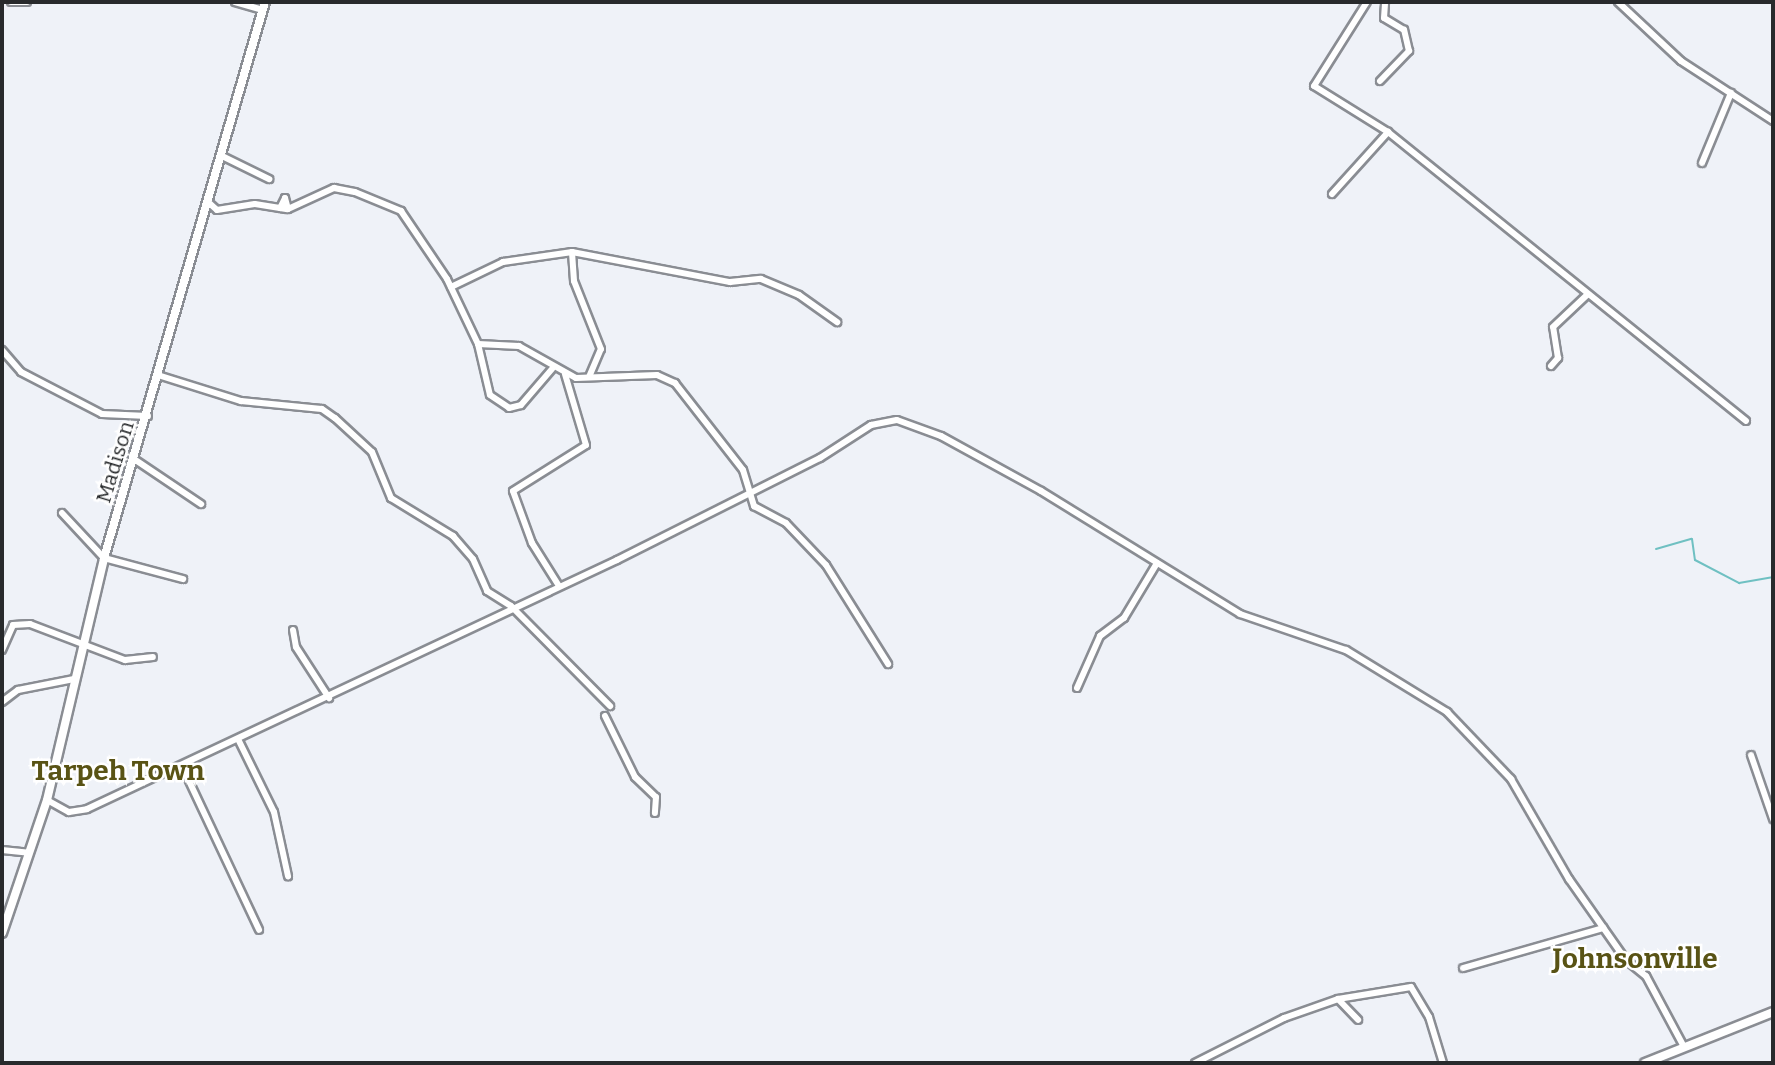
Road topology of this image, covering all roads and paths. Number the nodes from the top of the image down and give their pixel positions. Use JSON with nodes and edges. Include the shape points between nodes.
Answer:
{"nodes":[{"id":1,"x":11,"y":2,"type":"edge"},
{"id":2,"x":27,"y":2,"type":"edge"},
{"id":3,"x":235,"y":2,"type":"edge"},
{"id":4,"x":1367,"y":2,"type":"edge"},
{"id":5,"x":1385,"y":2,"type":"edge"},
{"id":6,"x":1618,"y":2,"type":"edge"},
{"id":7,"x":264,"y":6,"type":"edge"},
{"id":8,"x":1380,"y":81,"type":"dead end"},
{"id":9,"x":1731,"y":93,"type":"junction"},
{"id":10,"x":1773,"y":121,"type":"edge"},
{"id":11,"x":1388,"y":132,"type":"junction"},
{"id":12,"x":220,"y":155,"type":"junction"},
{"id":13,"x":1702,"y":163,"type":"dead end"},
{"id":14,"x":269,"y":179,"type":"dead end"},
{"id":15,"x":1332,"y":194,"type":"dead end"},
{"id":16,"x":207,"y":201,"type":"junction"},
{"id":17,"x":572,"y":252,"type":"junction"},
{"id":18,"x":451,"y":288,"type":"junction"},
{"id":19,"x":1587,"y":295,"type":"junction"},
{"id":20,"x":837,"y":322,"type":"dead end"},
{"id":21,"x":478,"y":344,"type":"junction"},
{"id":22,"x":2,"y":350,"type":"edge"},
{"id":23,"x":1551,"y":366,"type":"dead end"},
{"id":24,"x":552,"y":369,"type":"junction"},
{"id":25,"x":565,"y":374,"type":"junction"},
{"id":26,"x":161,"y":376,"type":"junction"},
{"id":27,"x":589,"y":377,"type":"junction"},
{"id":28,"x":148,"y":416,"type":"junction"},
{"id":29,"x":1746,"y":421,"type":"dead end"},
{"id":30,"x":134,"y":459,"type":"junction"},
{"id":31,"x":750,"y":490,"type":"junction"},
{"id":32,"x":201,"y":504,"type":"dead end"},
{"id":33,"x":62,"y":513,"type":"dead end"},
{"id":34,"x":104,"y":558,"type":"junction"},
{"id":35,"x":1157,"y":563,"type":"junction"},
{"id":36,"x":183,"y":579,"type":"dead end"},
{"id":37,"x":559,"y":586,"type":"junction"},
{"id":38,"x":511,"y":606,"type":"junction"},
{"id":39,"x":293,"y":630,"type":"dead end"},
{"id":40,"x":84,"y":641,"type":"junction"},
{"id":41,"x":2,"y":650,"type":"edge"},
{"id":42,"x":153,"y":657,"type":"dead end"},
{"id":43,"x":888,"y":664,"type":"dead end"},
{"id":44,"x":74,"y":679,"type":"junction"},
{"id":45,"x":1077,"y":688,"type":"dead end"},
{"id":46,"x":329,"y":698,"type":"junction"},
{"id":47,"x":2,"y":702,"type":"edge"},
{"id":48,"x":610,"y":706,"type":"dead end"},
{"id":49,"x":605,"y":716,"type":"dead end"},
{"id":50,"x":239,"y":741,"type":"junction"},
{"id":51,"x":1751,"y":755,"type":"dead end"},
{"id":52,"x":182,"y":766,"type":"junction"},
{"id":53,"x":47,"y":800,"type":"junction"},
{"id":54,"x":655,"y":813,"type":"dead end"},
{"id":55,"x":1773,"y":819,"type":"edge"},
{"id":56,"x":2,"y":850,"type":"edge"},
{"id":57,"x":29,"y":853,"type":"junction"},
{"id":58,"x":288,"y":876,"type":"dead end"},
{"id":59,"x":1603,"y":928,"type":"junction"},
{"id":60,"x":259,"y":930,"type":"dead end"},
{"id":61,"x":2,"y":933,"type":"edge"},
{"id":62,"x":1463,"y":968,"type":"dead end"},
{"id":63,"x":1338,"y":999,"type":"junction"},
{"id":64,"x":1773,"y":1012,"type":"edge"},
{"id":65,"x":1358,"y":1020,"type":"dead end"},
{"id":66,"x":1684,"y":1047,"type":"junction"},
{"id":67,"x":1195,"y":1063,"type":"edge"},
{"id":68,"x":1443,"y":1063,"type":"edge"},
{"id":69,"x":1644,"y":1063,"type":"edge"}],
"edges":[{"from":1,"to":2,"type":"street"},
{"from":3,"to":7,"type":"street"},
{"from":4,"to":11,"type":"street","via":[[1314,86]]},
{"from":5,"to":8,"type":"street","via":[[1384,18],[1404,30],[1409,51]]},
{"from":6,"to":9,"type":"street","via":[[1681,61]]},
{"from":7,"to":12,"type":"street","name":"Madison"},
{"from":9,"to":10,"type":"street"},
{"from":9,"to":13,"type":"street"},
{"from":11,"to":15,"type":"street"},
{"from":11,"to":19,"type":"street"},
{"from":12,"to":14,"type":"street"},
{"from":12,"to":16,"type":"street","name":"Madison"},
{"from":16,"to":18,"type":"street","via":[[217,210],[255,204],[288,209],[334,188],[401,211]]},
{"from":16,"to":26,"type":"street","name":"Madison"},
{"from":17,"to":18,"type":"street","via":[[503,262]]},
{"from":17,"to":20,"type":"street","via":[[730,282],[761,279],[799,295]]},
{"from":17,"to":27,"type":"street","via":[[575,281],[601,349]]},
{"from":18,"to":21,"type":"street"},
{"from":19,"to":23,"type":"street","via":[[1553,327],[1558,358]]},
{"from":19,"to":29,"type":"street"},
{"from":21,"to":24,"type":"street","via":[[519,346]]},
{"from":21,"to":24,"type":"street","via":[[490,395],[509,408],[521,405]]},
{"from":22,"to":28,"type":"street","via":[[21,372],[102,414]]},
{"from":24,"to":25,"type":"street"},
{"from":25,"to":27,"type":"street"},
{"from":25,"to":37,"type":"street","via":[[586,446],[513,491],[532,543]]},
{"from":26,"to":28,"type":"street","name":"Madison"},
{"from":26,"to":38,"type":"street","via":[[241,401],[322,409],[372,452],[391,498],[453,536],[473,559],[487,591]]},
{"from":27,"to":31,"type":"street","via":[[657,375],[675,383],[743,470]]},
{"from":28,"to":30,"type":"street","name":"Madison"},
{"from":30,"to":32,"type":"street"},
{"from":30,"to":34,"type":"street","name":"Madison"},
{"from":31,"to":35,"type":"street","via":[[820,458],[871,425],[897,420],[1031,485]]},
{"from":31,"to":37,"type":"street"},
{"from":31,"to":43,"type":"street","via":[[754,506],[786,523],[826,565]]},
{"from":33,"to":34,"type":"street"},
{"from":34,"to":36,"type":"street"},
{"from":34,"to":40,"type":"street","name":"Madison"},
{"from":35,"to":45,"type":"street","via":[[1124,618],[1100,636]]},
{"from":35,"to":59,"type":"street","via":[[1240,614],[1346,650],[1447,712],[1511,779]]},
{"from":37,"to":38,"type":"street"},
{"from":38,"to":46,"type":"street"},
{"from":38,"to":48,"type":"street"},
{"from":39,"to":46,"type":"street","via":[[296,647]]},
{"from":40,"to":41,"type":"street","via":[[13,625]]},
{"from":40,"to":42,"type":"street","via":[[125,660]]},
{"from":40,"to":44,"type":"street","name":"Madison"},
{"from":44,"to":47,"type":"street","via":[[18,690]]},
{"from":44,"to":53,"type":"street","name":"Madison"},
{"from":46,"to":50,"type":"street"},
{"from":49,"to":54,"type":"street","via":[[635,777],[656,797]]},
{"from":50,"to":52,"type":"street"},
{"from":50,"to":58,"type":"street","via":[[274,812]]},
{"from":51,"to":55,"type":"street"},
{"from":52,"to":53,"type":"street","via":[[87,809],[69,812]]},
{"from":52,"to":60,"type":"street"},
{"from":53,"to":57,"type":"street","name":"Madison"},
{"from":56,"to":57,"type":"street"},
{"from":57,"to":61,"type":"street","name":"Madison"},
{"from":59,"to":62,"type":"street"},
{"from":59,"to":66,"type":"street","via":[[1646,976]]},
{"from":63,"to":65,"type":"street"},
{"from":63,"to":67,"type":"street","via":[[1284,1018]]},
{"from":63,"to":68,"type":"street","via":[[1411,987],[1429,1017]]},
{"from":64,"to":66,"type":"street"},
{"from":66,"to":69,"type":"street"}]}
